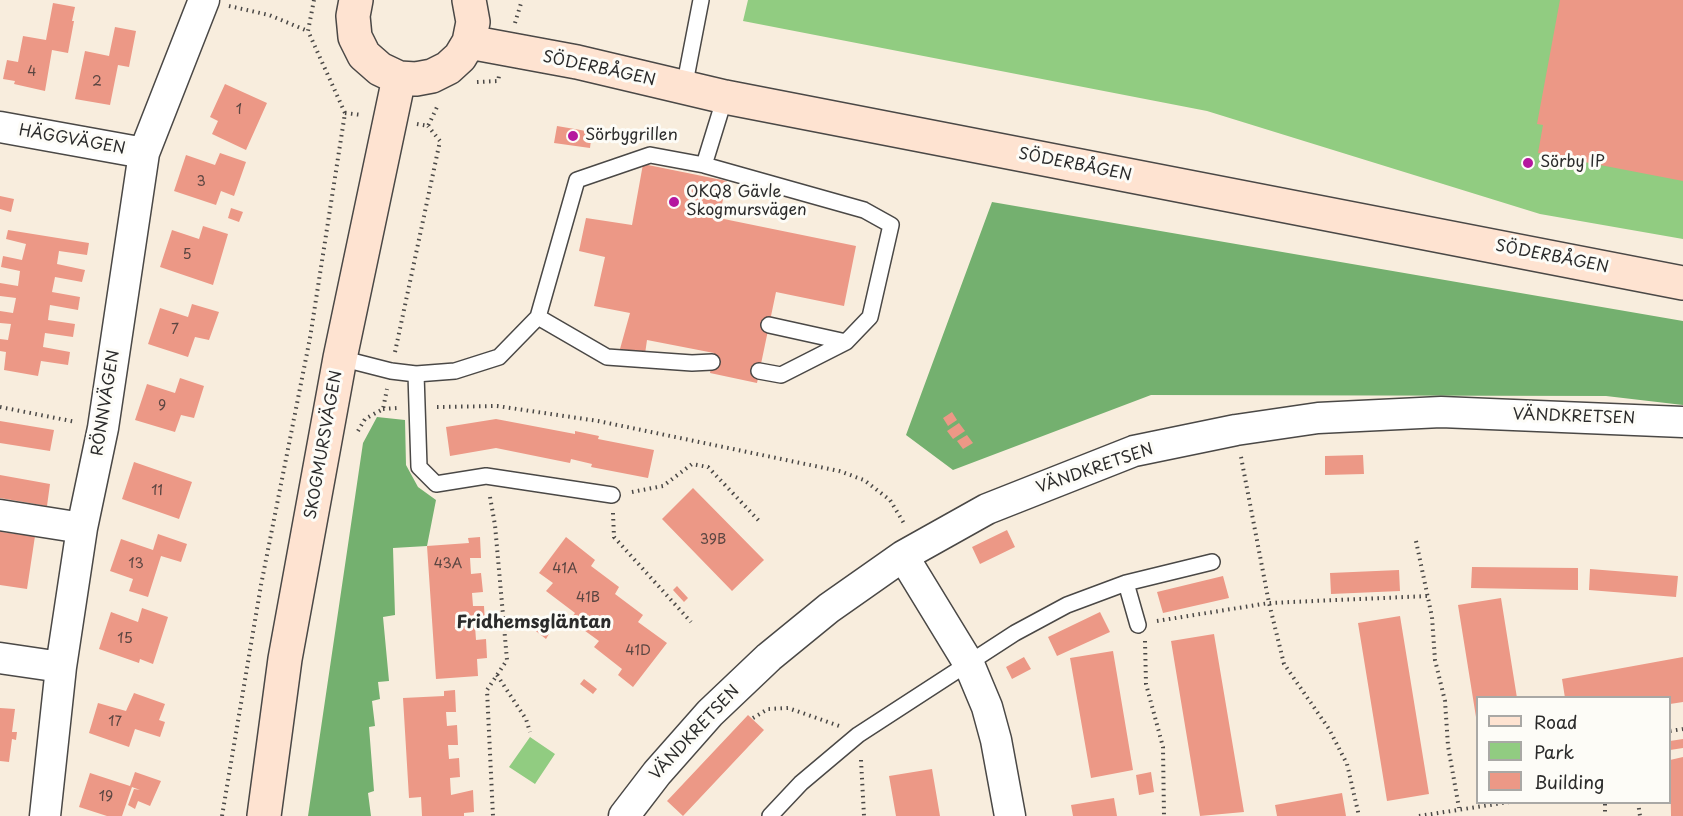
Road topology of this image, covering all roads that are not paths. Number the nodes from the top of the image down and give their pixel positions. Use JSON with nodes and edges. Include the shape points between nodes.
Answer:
{"nodes":[{"id":1,"x":204,"y":0,"type":"edge"},
{"id":2,"x":356,"y":0,"type":"edge"},
{"id":3,"x":469,"y":0,"type":"edge"},
{"id":4,"x":701,"y":0,"type":"edge"},
{"id":5,"x":469,"y":42,"type":"junction"},
{"id":6,"x":399,"y":78,"type":"junction"},
{"id":7,"x":684,"y":88,"type":"junction"},
{"id":8,"x":725,"y":97,"type":"junction"},
{"id":9,"x":0,"y":127,"type":"edge"},
{"id":10,"x":144,"y":153,"type":"junction"},
{"id":11,"x":704,"y":165,"type":"junction"},
{"id":12,"x":1683,"y":282,"type":"edge"},
{"id":13,"x":538,"y":318,"type":"junction"},
{"id":14,"x":769,"y":325,"type":"dead end"},
{"id":15,"x":846,"y":342,"type":"junction"},
{"id":16,"x":340,"y":358,"type":"junction"},
{"id":17,"x":712,"y":362,"type":"dead end"},
{"id":18,"x":759,"y":371,"type":"dead end"},
{"id":19,"x":416,"y":374,"type":"junction"},
{"id":20,"x":1683,"y":422,"type":"edge"},
{"id":21,"x":612,"y":495,"type":"road end"},
{"id":22,"x":0,"y":515,"type":"edge"},
{"id":23,"x":82,"y":528,"type":"junction"},
{"id":24,"x":903,"y":556,"type":"junction"},
{"id":25,"x":1212,"y":562,"type":"dead end"},
{"id":26,"x":1126,"y":583,"type":"junction"},
{"id":27,"x":1138,"y":624,"type":"road end"},
{"id":28,"x":0,"y":658,"type":"edge"},
{"id":29,"x":969,"y":663,"type":"junction"},
{"id":30,"x":61,"y":667,"type":"junction"},
{"id":31,"x":45,"y":816,"type":"edge"},
{"id":32,"x":264,"y":816,"type":"edge"},
{"id":33,"x":624,"y":816,"type":"edge"},
{"id":34,"x":770,"y":816,"type":"edge"},
{"id":35,"x":1010,"y":816,"type":"edge"}],
"edges":[{"from":1,"to":10,"type":"street","name":"RÖNNVÄGEN"},
{"from":2,"to":6,"type":"street","via":[[355,37],[364,55]]},
{"from":3,"to":5,"type":"street","via":[[473,22]]},
{"from":4,"to":7,"type":"lane"},
{"from":5,"to":6,"type":"street","via":[[448,68],[416,80]]},
{"from":5,"to":7,"type":"street","name":"SÖDERBÅGEN","via":[[577,62]]},
{"from":6,"to":16,"type":"street","name":"SKOGMURSVÄGEN"},
{"from":7,"to":8,"type":"street","name":"SÖDERBÅGEN"},
{"from":8,"to":11,"type":"lane"},
{"from":8,"to":12,"type":"street","name":"SÖDERBÅGEN"},
{"from":9,"to":10,"type":"street","name":"HÄGGVÄGEN"},
{"from":10,"to":23,"type":"street","name":"RÖNNVÄGEN","via":[[103,428]]},
{"from":11,"to":13,"type":"lane","via":[[650,155],[577,180]]},
{"from":11,"to":15,"type":"lane","via":[[864,210],[891,225],[870,317]]},
{"from":13,"to":17,"type":"lane","via":[[607,357],[695,357]]},
{"from":13,"to":19,"type":"lane","via":[[499,357],[455,371]]},
{"from":14,"to":15,"type":"lane"},
{"from":15,"to":18,"type":"lane","via":[[781,375]]},
{"from":16,"to":19,"type":"lane"},
{"from":16,"to":32,"type":"street","name":"SKOGMURSVÄGEN","via":[[285,659]]},
{"from":19,"to":21,"type":"lane","via":[[420,467],[436,484],[486,476]]},
{"from":20,"to":24,"type":"street","name":"VÄNDKRETSEN","via":[[1441,412],[1318,418],[1236,430],[1134,451],[987,509]]},
{"from":22,"to":23,"type":"street"},
{"from":23,"to":30,"type":"street","name":"RÖNNVÄGEN"},
{"from":24,"to":29,"type":"street"},
{"from":24,"to":33,"type":"street","name":"VÄNDKRETSEN","via":[[829,608],[769,657],[710,713]]},
{"from":25,"to":26,"type":"lane"},
{"from":26,"to":27,"type":"lane"},
{"from":26,"to":29,"type":"lane","via":[[1067,605]]},
{"from":28,"to":30,"type":"street"},
{"from":29,"to":34,"type":"lane","via":[[858,735],[801,783]]},
{"from":29,"to":35,"type":"street","via":[[996,740]]},
{"from":30,"to":31,"type":"street","name":"RÖNNVÄGEN"}]}
